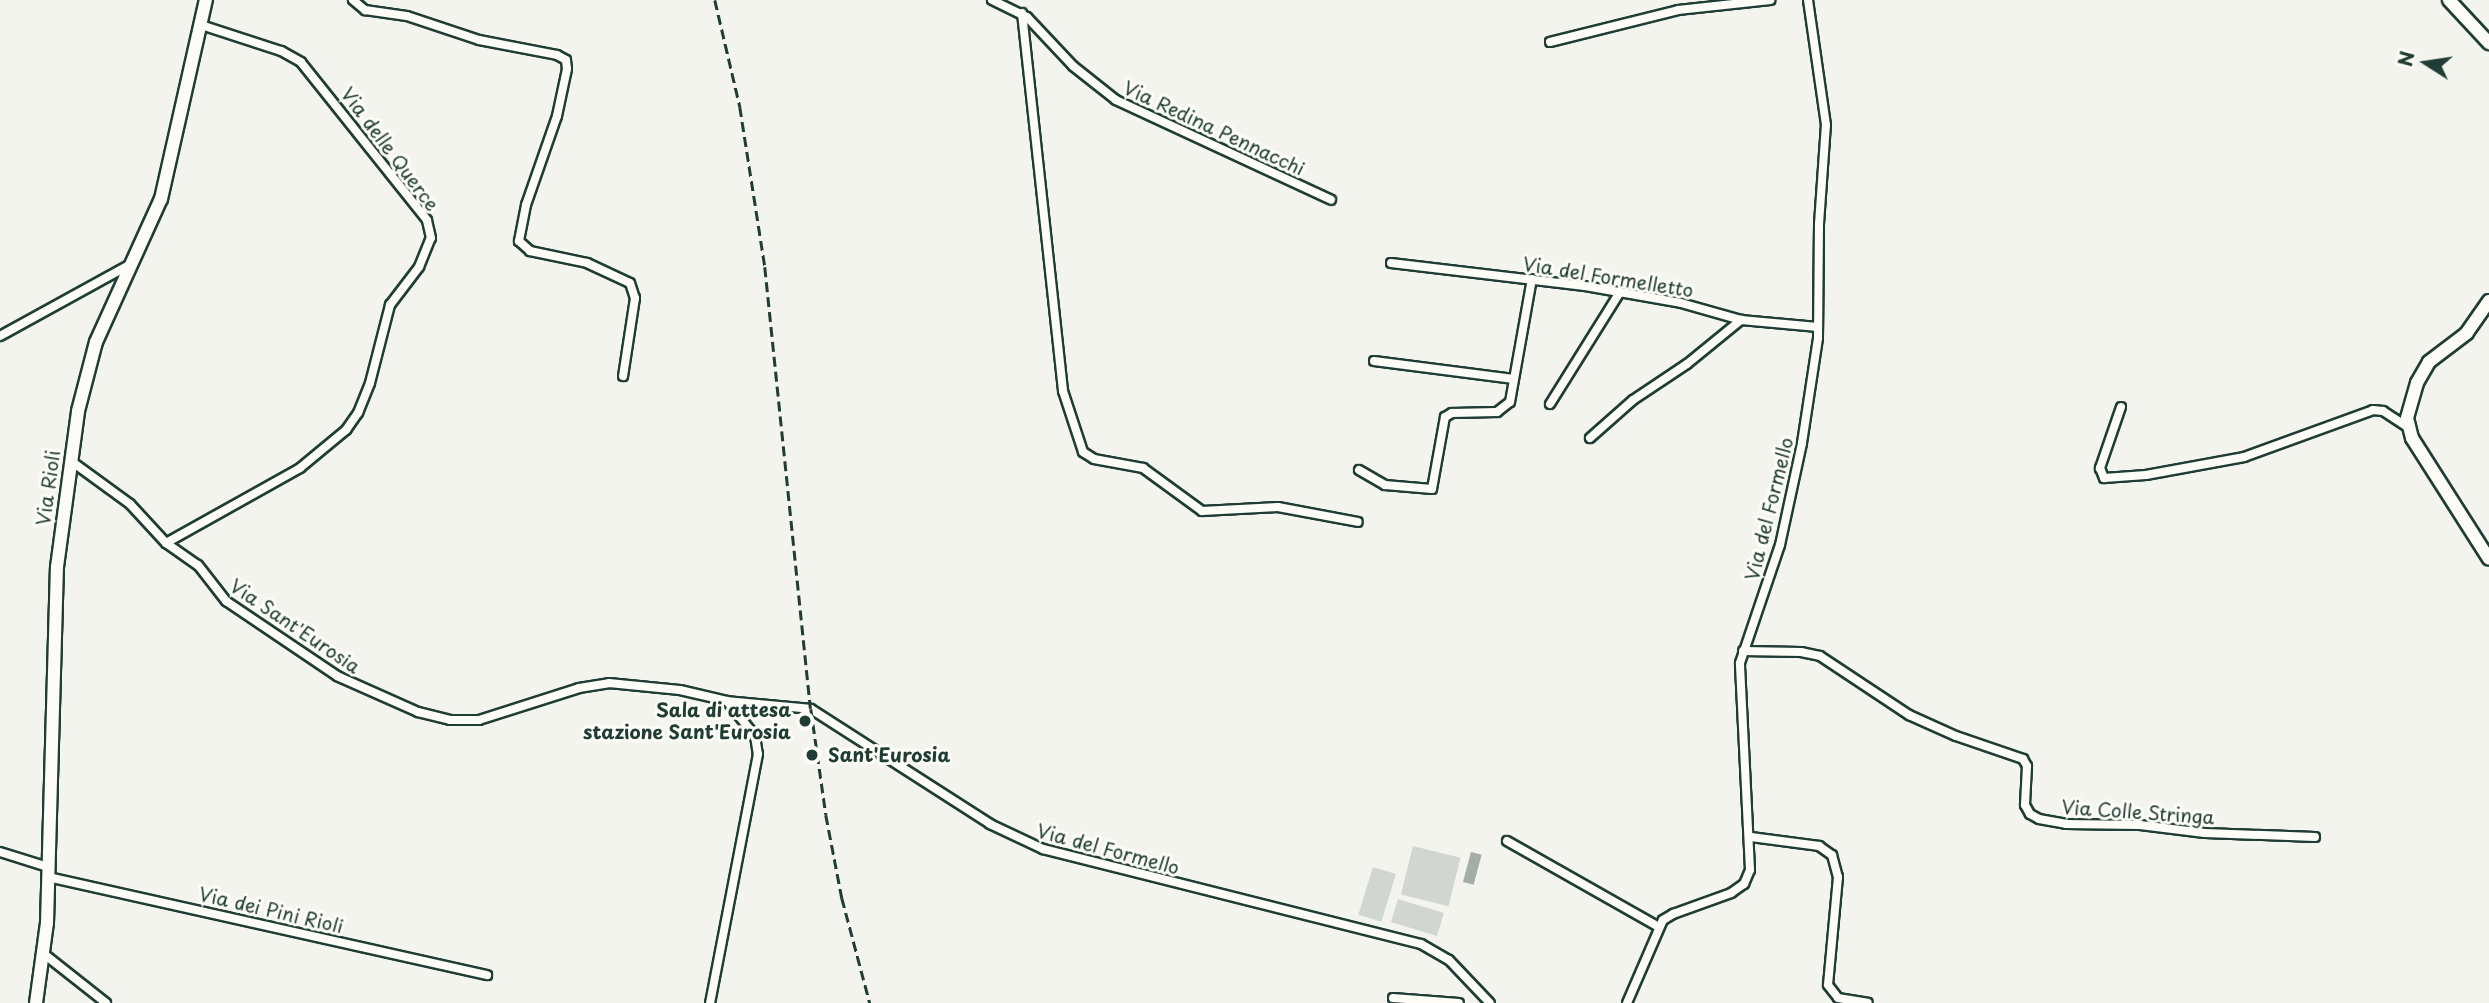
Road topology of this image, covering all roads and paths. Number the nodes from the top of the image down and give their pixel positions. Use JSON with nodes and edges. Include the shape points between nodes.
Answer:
{"nodes":[{"id":1,"x":206,"y":0,"type":"edge"},
{"id":2,"x":353,"y":0,"type":"edge"},
{"id":3,"x":992,"y":0,"type":"edge"},
{"id":4,"x":1770,"y":0,"type":"edge"},
{"id":5,"x":1808,"y":0,"type":"edge"},
{"id":6,"x":2449,"y":0,"type":"edge"},
{"id":7,"x":1022,"y":13,"type":"junction"},
{"id":8,"x":201,"y":25,"type":"junction"},
{"id":9,"x":1550,"y":42,"type":"dead end"},
{"id":10,"x":2489,"y":43,"type":"edge"},
{"id":11,"x":1331,"y":200,"type":"dead end"},
{"id":12,"x":133,"y":263,"type":"junction"},
{"id":13,"x":1391,"y":263,"type":"dead end"},
{"id":14,"x":1532,"y":279,"type":"junction"},
{"id":15,"x":1620,"y":292,"type":"junction"},
{"id":16,"x":2489,"y":301,"type":"edge"},
{"id":17,"x":1741,"y":320,"type":"junction"},
{"id":18,"x":1818,"y":327,"type":"junction"},
{"id":19,"x":0,"y":336,"type":"edge"},
{"id":20,"x":1374,"y":361,"type":"dead end"},
{"id":21,"x":623,"y":376,"type":"dead end"},
{"id":22,"x":1514,"y":379,"type":"junction"},
{"id":23,"x":1550,"y":404,"type":"dead end"},
{"id":24,"x":2121,"y":407,"type":"dead end"},
{"id":25,"x":2408,"y":427,"type":"junction"},
{"id":26,"x":1590,"y":438,"type":"dead end"},
{"id":27,"x":71,"y":461,"type":"junction"},
{"id":28,"x":1359,"y":470,"type":"dead end"},
{"id":29,"x":1358,"y":522,"type":"dead end"},
{"id":30,"x":166,"y":543,"type":"junction"},
{"id":31,"x":2489,"y":559,"type":"edge"},
{"id":32,"x":1743,"y":651,"type":"junction"},
{"id":33,"x":727,"y":701,"type":"junction"},
{"id":34,"x":1751,"y":836,"type":"junction"},
{"id":35,"x":2315,"y":837,"type":"dead end"},
{"id":36,"x":1507,"y":841,"type":"dead end"},
{"id":37,"x":0,"y":852,"type":"edge"},
{"id":38,"x":48,"y":872,"type":"junction"},
{"id":39,"x":1659,"y":927,"type":"junction"},
{"id":40,"x":44,"y":954,"type":"junction"},
{"id":41,"x":487,"y":975,"type":"dead end"},
{"id":42,"x":1393,"y":998,"type":"dead end"},
{"id":43,"x":36,"y":1003,"type":"edge"},
{"id":44,"x":106,"y":1003,"type":"edge"},
{"id":45,"x":710,"y":1003,"type":"edge"},
{"id":46,"x":1459,"y":1003,"type":"edge"},
{"id":47,"x":1490,"y":1003,"type":"edge"},
{"id":48,"x":1627,"y":1003,"type":"edge"},
{"id":49,"x":1868,"y":1003,"type":"edge"}],
"edges":[{"from":1,"to":8,"type":"main road","name":"Via Rioli"},
{"from":2,"to":21,"type":"street","via":[[365,10],[407,16],[566,61],[559,109],[526,205],[519,241],[530,251],[587,263],[630,283],[635,298]]},
{"from":3,"to":7,"type":"street","name":"Via Redina Pennacchi"},
{"from":4,"to":9,"type":"street","via":[[1682,9]]},
{"from":5,"to":18,"type":"street","name":"Via del Formello","via":[[1826,118]]},
{"from":6,"to":10,"type":"main road"},
{"from":7,"to":11,"type":"street","name":"Via Redina Pennacchi","via":[[1073,66],[1116,100]]},
{"from":7,"to":29,"type":"street","via":[[1063,391],[1083,452],[1094,459],[1143,468],[1206,512],[1278,507]]},
{"from":8,"to":12,"type":"main road","name":"Via Rioli","via":[[163,193]]},
{"from":8,"to":30,"type":"street","name":"Via delle Querce","via":[[288,53],[301,62],[427,220],[431,238],[422,263],[390,305],[368,390],[346,430],[300,468]]},
{"from":12,"to":19,"type":"street"},
{"from":12,"to":27,"type":"main road","name":"Via Rioli","via":[[88,367]]},
{"from":13,"to":14,"type":"street","name":"Via del Formelletto"},
{"from":14,"to":15,"type":"street","name":"Via del Formelletto"},
{"from":14,"to":22,"type":"street"},
{"from":15,"to":17,"type":"street","name":"Via del Formelletto"},
{"from":15,"to":23,"type":"street"},
{"from":16,"to":25,"type":"main road","via":[[2468,332],[2427,365],[2410,403]]},
{"from":17,"to":18,"type":"street","name":"Via del Formelletto"},
{"from":17,"to":26,"type":"street","via":[[1682,368],[1638,396]]},
{"from":18,"to":32,"type":"street","name":"Via del Formello","via":[[1812,384],[1781,539]]},
{"from":20,"to":22,"type":"street"},
{"from":22,"to":28,"type":"street","via":[[1504,410],[1452,413],[1444,419],[1432,489],[1385,485]]},
{"from":24,"to":25,"type":"street","via":[[2100,468],[2104,478],[2253,455],[2373,410]]},
{"from":25,"to":31,"type":"main road"},
{"from":27,"to":30,"type":"street","name":"Via Sant'Eurosia","via":[[136,509]]},
{"from":27,"to":38,"type":"main road","name":"Via Rioli","via":[[55,593]]},
{"from":30,"to":33,"type":"street","name":"Via Sant'Eurosia","via":[[201,568],[226,601],[327,670],[428,715],[480,720],[579,688],[610,683],[680,690]]},
{"from":32,"to":34,"type":"street","name":"Via del Formello","via":[[1739,686]]},
{"from":32,"to":35,"type":"street","name":"Via Colle Stringa","via":[[1820,656],[1909,715],[2022,759],[2027,766],[2025,805],[2039,819],[2061,824]]},
{"from":33,"to":45,"type":"street","via":[[755,736],[758,754]]},
{"from":33,"to":47,"type":"street","name":"Via del Formello","via":[[813,710],[985,821],[1043,849],[1421,944],[1449,960]]},
{"from":34,"to":39,"type":"street","name":"Via del Formello","via":[[1751,867],[1744,884],[1728,895],[1670,915]]},
{"from":34,"to":49,"type":"street","via":[[1819,846],[1832,855],[1838,877],[1828,985],[1838,998]]},
{"from":36,"to":39,"type":"street"},
{"from":37,"to":38,"type":"street","name":"Via dei Pini Rioli"},
{"from":38,"to":40,"type":"main road","name":"Via Rioli"},
{"from":38,"to":41,"type":"street","name":"Via dei Pini Rioli"},
{"from":39,"to":48,"type":"street"},
{"from":40,"to":43,"type":"main road","name":"Via Rioli"},
{"from":40,"to":44,"type":"street"},
{"from":42,"to":46,"type":"street"}]}
